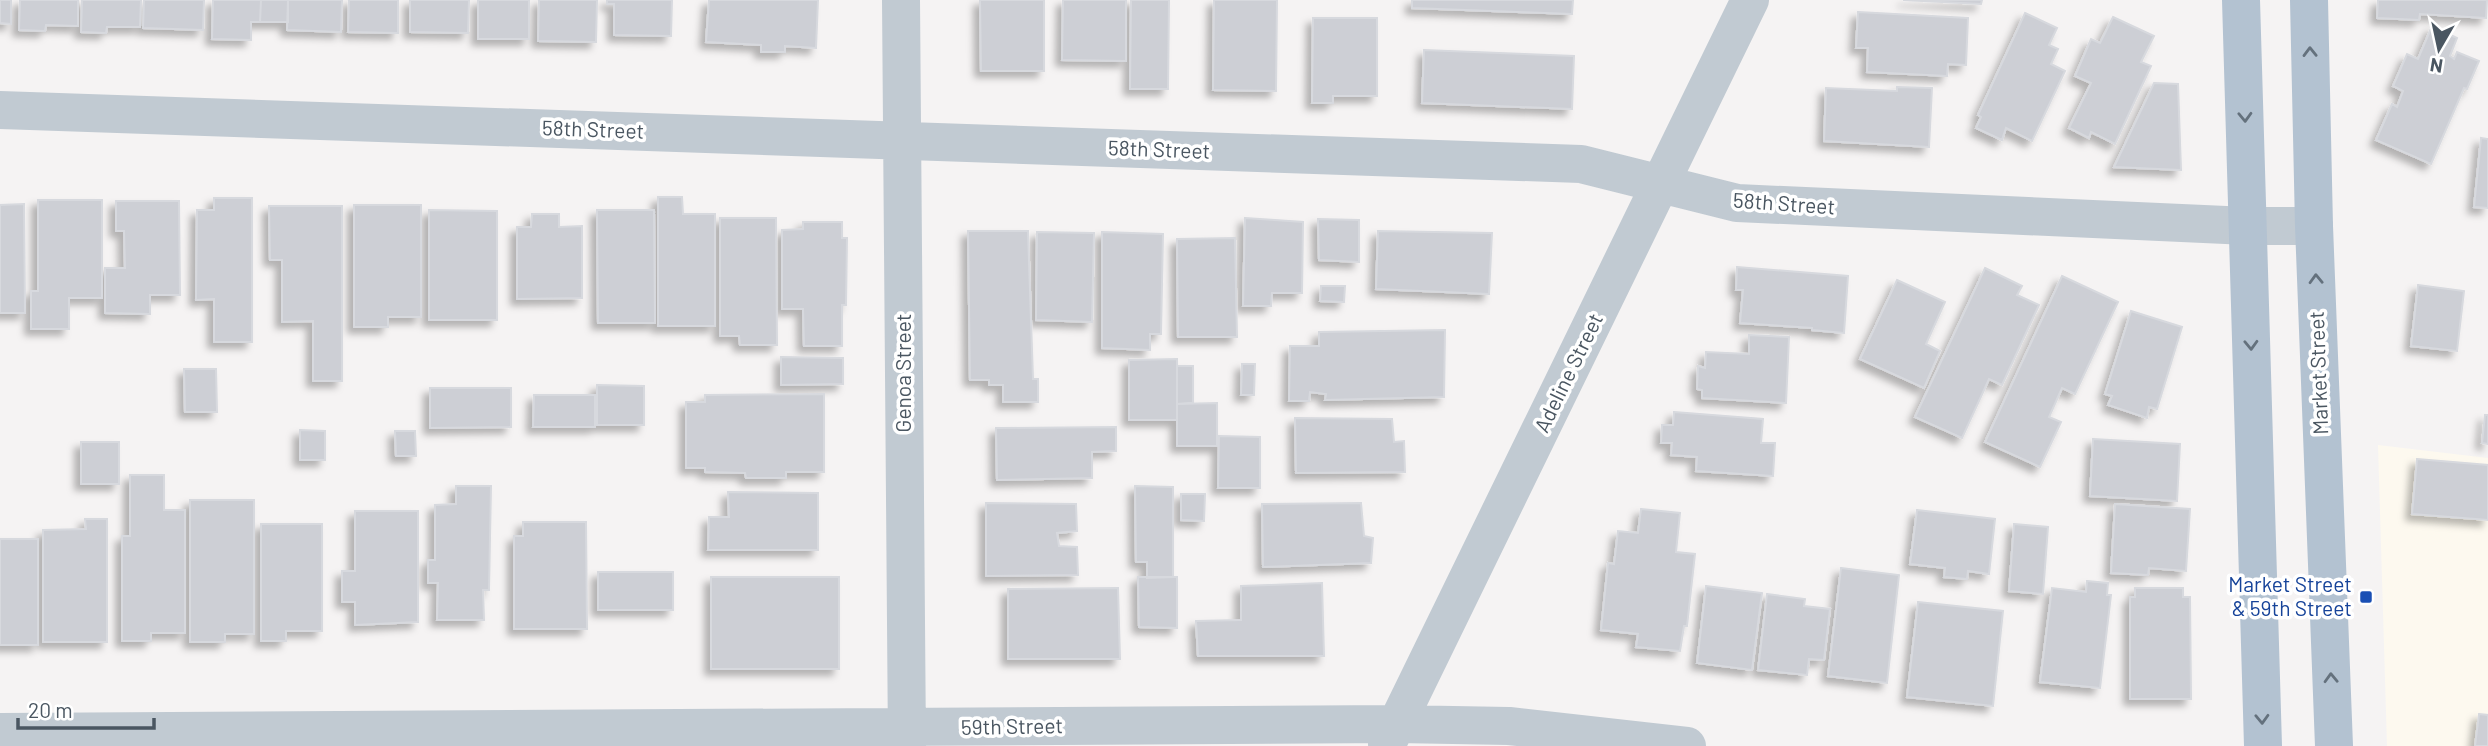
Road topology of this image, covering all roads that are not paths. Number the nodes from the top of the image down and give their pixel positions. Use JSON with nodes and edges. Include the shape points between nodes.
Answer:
{"nodes":[{"id":1,"x":901,"y":0,"type":"edge"},
{"id":2,"x":1750,"y":0,"type":"edge"},
{"id":3,"x":2241,"y":0,"type":"edge"},
{"id":4,"x":2309,"y":0,"type":"edge"},
{"id":5,"x":0,"y":110,"type":"edge"},
{"id":6,"x":902,"y":141,"type":"junction"},
{"id":7,"x":1662,"y":184,"type":"junction"},
{"id":8,"x":2248,"y":226,"type":"junction"},
{"id":9,"x":2314,"y":226,"type":"junction"},
{"id":10,"x":0,"y":732,"type":"edge"},
{"id":11,"x":1392,"y":735,"type":"edge"},
{"id":12,"x":907,"y":737,"type":"edge"},
{"id":13,"x":1687,"y":746,"type":"edge"},
{"id":14,"x":2263,"y":746,"type":"edge"},
{"id":15,"x":2334,"y":746,"type":"edge"}],
"edges":[{"from":1,"to":6,"type":"street","name":"Genoa Street"},
{"from":2,"to":7,"type":"street","name":"Adeline Street"},
{"from":3,"to":8,"type":"main road","one_way":true},
{"from":9,"to":4,"type":"main road","name":"Market Street","one_way":true},
{"from":5,"to":6,"type":"street","name":"58th Street"},
{"from":6,"to":7,"type":"street","name":"58th Street","via":[[1581,164]]},
{"from":6,"to":12,"type":"street","name":"Genoa Street"},
{"from":7,"to":8,"type":"street","name":"58th Street","via":[[1737,203]]},
{"from":7,"to":11,"type":"street","name":"Adeline Street"},
{"from":8,"to":9,"type":"street","name":"58th Street"},
{"from":8,"to":14,"type":"main road","one_way":true},
{"from":15,"to":9,"type":"main road","name":"Market Street","one_way":true},
{"from":10,"to":12,"type":"street","name":"59th Street"},
{"from":11,"to":12,"type":"street","name":"59th Street"},
{"from":11,"to":13,"type":"street","name":"59th Street","via":[[1509,726]]}]}
